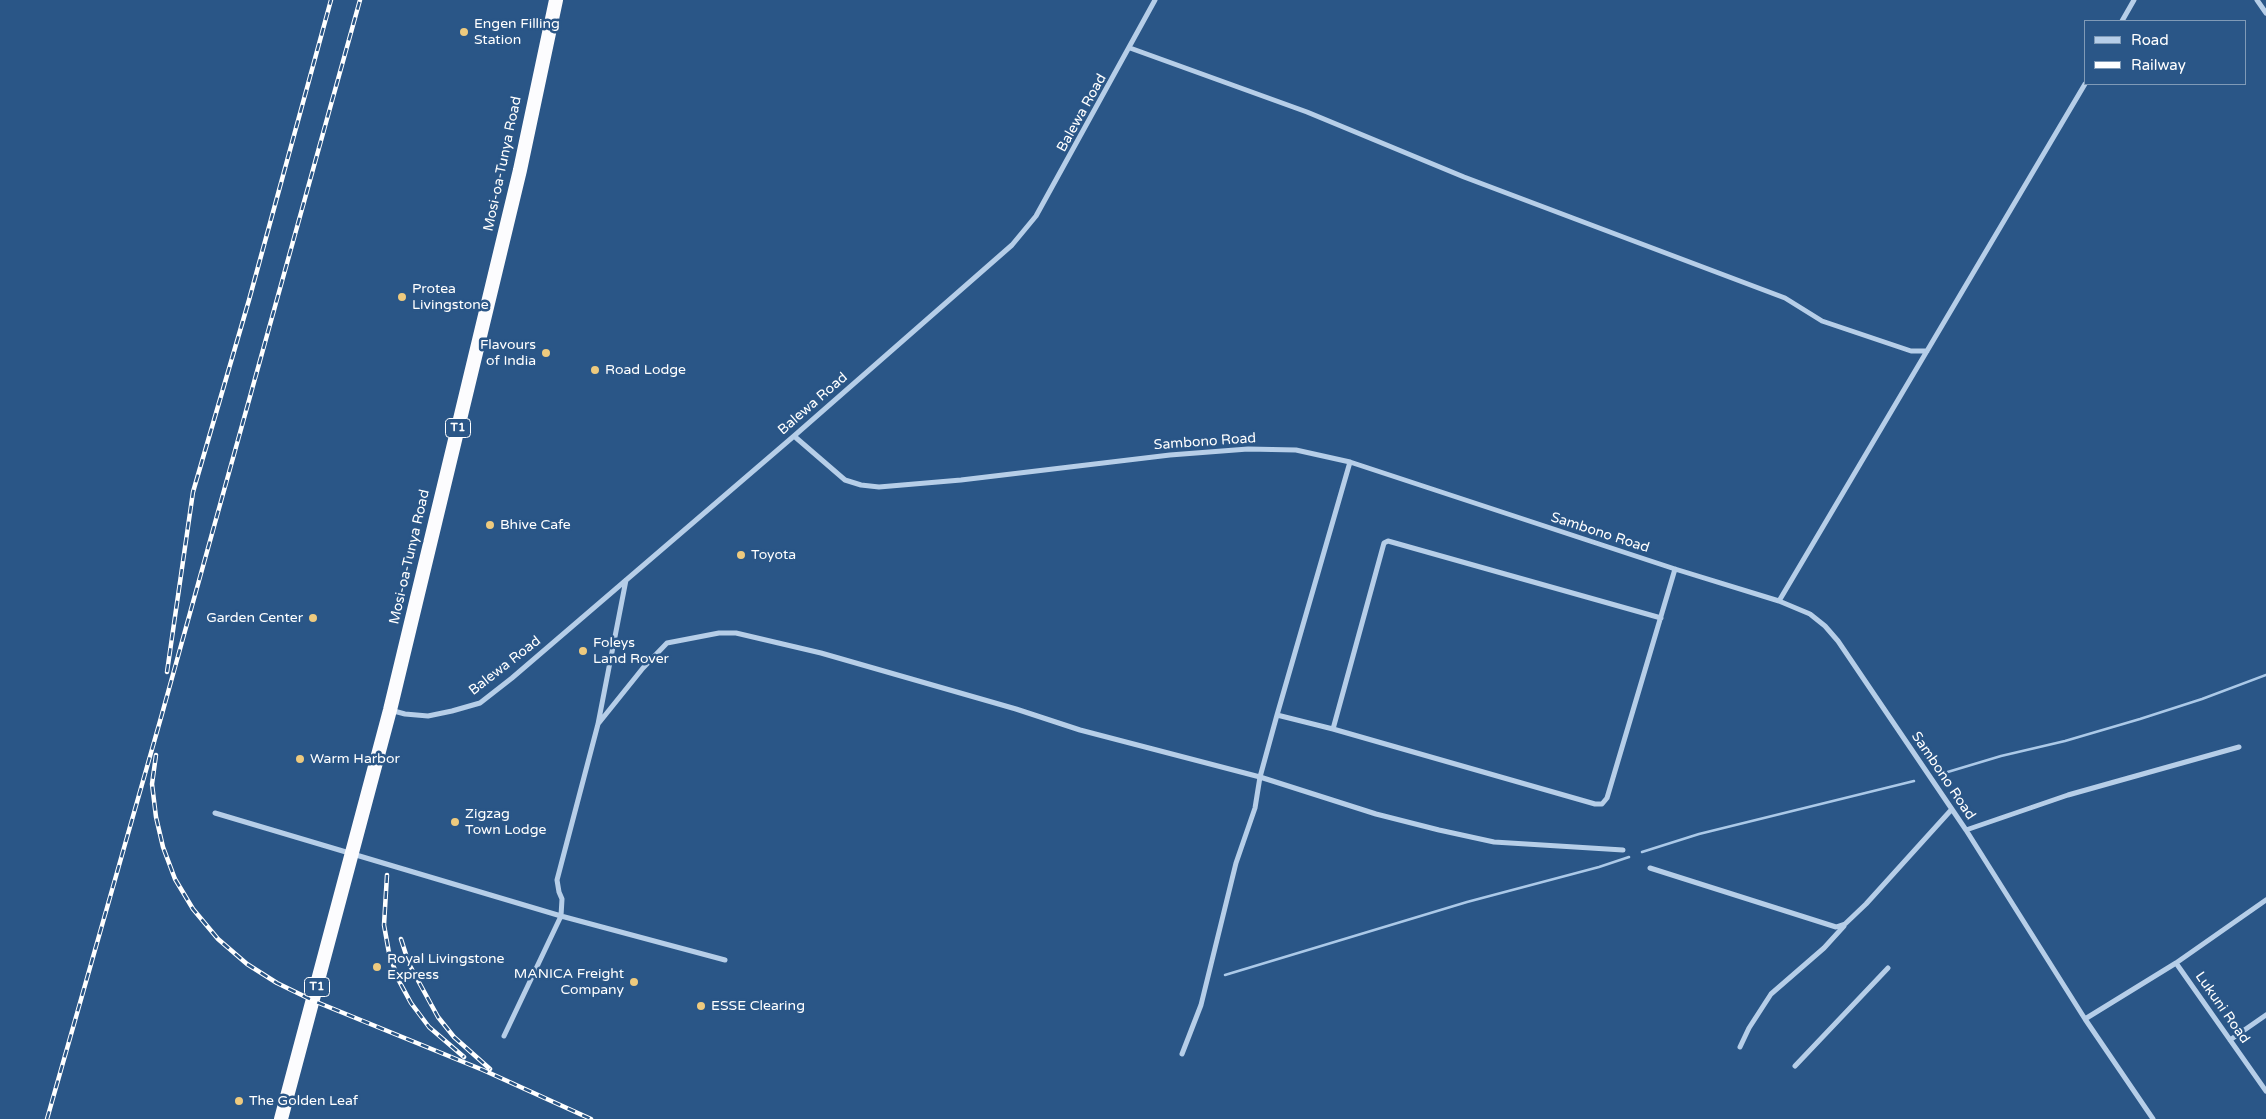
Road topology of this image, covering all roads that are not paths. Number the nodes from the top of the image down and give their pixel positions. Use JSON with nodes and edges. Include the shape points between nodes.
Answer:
{"nodes":[{"id":1,"x":556,"y":0,"type":"edge"},
{"id":2,"x":1155,"y":0,"type":"edge"},
{"id":3,"x":2134,"y":0,"type":"edge"},
{"id":4,"x":2258,"y":0,"type":"edge"},
{"id":5,"x":2266,"y":13,"type":"edge"},
{"id":6,"x":2123,"y":20,"type":"edge"},
{"id":7,"x":1130,"y":48,"type":"junction"},
{"id":8,"x":2084,"y":85,"type":"edge"},
{"id":9,"x":1927,"y":351,"type":"junction"},
{"id":10,"x":794,"y":436,"type":"junction"},
{"id":11,"x":1350,"y":462,"type":"junction"},
{"id":12,"x":1675,"y":570,"type":"junction"},
{"id":13,"x":626,"y":580,"type":"junction"},
{"id":14,"x":1779,"y":601,"type":"junction"},
{"id":15,"x":1661,"y":618,"type":"junction"},
{"id":16,"x":390,"y":710,"type":"junction"},
{"id":17,"x":1277,"y":715,"type":"junction"},
{"id":18,"x":598,"y":724,"type":"junction"},
{"id":19,"x":1333,"y":729,"type":"junction"},
{"id":20,"x":2239,"y":748,"type":"dead end"},
{"id":21,"x":1260,"y":777,"type":"junction"},
{"id":22,"x":1952,"y":809,"type":"junction"},
{"id":23,"x":216,"y":813,"type":"dead end"},
{"id":24,"x":1966,"y":830,"type":"junction"},
{"id":25,"x":1623,"y":850,"type":"dead end"},
{"id":26,"x":351,"y":853,"type":"junction"},
{"id":27,"x":1650,"y":868,"type":"dead end"},
{"id":28,"x":2266,"y":900,"type":"edge"},
{"id":29,"x":561,"y":916,"type":"junction"},
{"id":30,"x":1845,"y":924,"type":"junction"},
{"id":31,"x":725,"y":960,"type":"dead end"},
{"id":32,"x":2176,"y":963,"type":"junction"},
{"id":33,"x":1888,"y":968,"type":"dead end"},
{"id":34,"x":2266,"y":1015,"type":"edge"},
{"id":35,"x":2085,"y":1019,"type":"junction"},
{"id":36,"x":504,"y":1036,"type":"dead end"},
{"id":37,"x":2230,"y":1040,"type":"junction"},
{"id":38,"x":1740,"y":1047,"type":"dead end"},
{"id":39,"x":1182,"y":1054,"type":"dead end"},
{"id":40,"x":1795,"y":1066,"type":"dead end"},
{"id":41,"x":2266,"y":1091,"type":"edge"},
{"id":42,"x":281,"y":1119,"type":"edge"},
{"id":43,"x":2153,"y":1119,"type":"edge"}],
"edges":[{"from":1,"to":16,"type":"highway","name":"Mosi-oa-Tunya Road","number":"T1","via":[[520,170]]},
{"from":2,"to":7,"type":"street","name":"Balewa Road"},
{"from":3,"to":6,"type":"street"},
{"from":4,"to":5,"type":"street"},
{"from":7,"to":9,"type":"street","via":[[1307,112],[1464,177],[1785,298],[1822,321],[1911,351]]},
{"from":7,"to":10,"type":"street","name":"Balewa Road","via":[[1036,216],[1012,245]]},
{"from":8,"to":9,"type":"street"},
{"from":9,"to":14,"type":"street"},
{"from":10,"to":11,"type":"street","name":"Sambono Road","via":[[845,480],[879,487],[1248,449],[1296,450]]},
{"from":10,"to":13,"type":"street","name":"Balewa Road"},
{"from":11,"to":12,"type":"street","name":"Sambono Road"},
{"from":11,"to":17,"type":"street"},
{"from":12,"to":14,"type":"street","name":"Sambono Road"},
{"from":12,"to":15,"type":"street"},
{"from":13,"to":16,"type":"street","name":"Balewa Road","via":[[480,702],[428,716]]},
{"from":13,"to":18,"type":"street"},
{"from":14,"to":22,"type":"street","name":"Sambono Road","via":[[1810,614],[1838,640]]},
{"from":15,"to":19,"type":"street","via":[[1607,798],[1602,804],[1473,771]]},
{"from":15,"to":19,"type":"street","via":[[1388,540],[1384,543]]},
{"from":16,"to":26,"type":"highway","name":"Mosi-oa-Tunya Road","number":"T1"},
{"from":17,"to":19,"type":"street"},
{"from":17,"to":21,"type":"street"},
{"from":18,"to":21,"type":"street","via":[[643,668],[668,643],[718,633],[736,633],[821,653],[1080,730]]},
{"from":18,"to":29,"type":"street","via":[[558,880]]},
{"from":20,"to":24,"type":"street","via":[[2068,795]]},
{"from":21,"to":25,"type":"street","via":[[1376,814],[1475,839]]},
{"from":21,"to":39,"type":"street","via":[[1255,808],[1236,863],[1201,1005]]},
{"from":22,"to":24,"type":"street","name":"Sambono Road"},
{"from":22,"to":30,"type":"street"},
{"from":23,"to":26,"type":"street"},
{"from":24,"to":35,"type":"street","name":"Sambono Road"},
{"from":26,"to":29,"type":"street"},
{"from":26,"to":42,"type":"highway","name":"Mosi-oa-Tunya Road","number":"T1"},
{"from":27,"to":30,"type":"street","via":[[1826,925],[1836,927]]},
{"from":28,"to":32,"type":"street"},
{"from":29,"to":31,"type":"street"},
{"from":29,"to":36,"type":"street"},
{"from":30,"to":38,"type":"street","via":[[1824,948],[1771,994]]},
{"from":32,"to":35,"type":"street"},
{"from":32,"to":37,"type":"street","name":"Lukuni Road"},
{"from":33,"to":40,"type":"street"},
{"from":34,"to":37,"type":"street"},
{"from":35,"to":43,"type":"street","name":"Sambono Road"},
{"from":37,"to":41,"type":"street","name":"Lukuni Road"}]}
